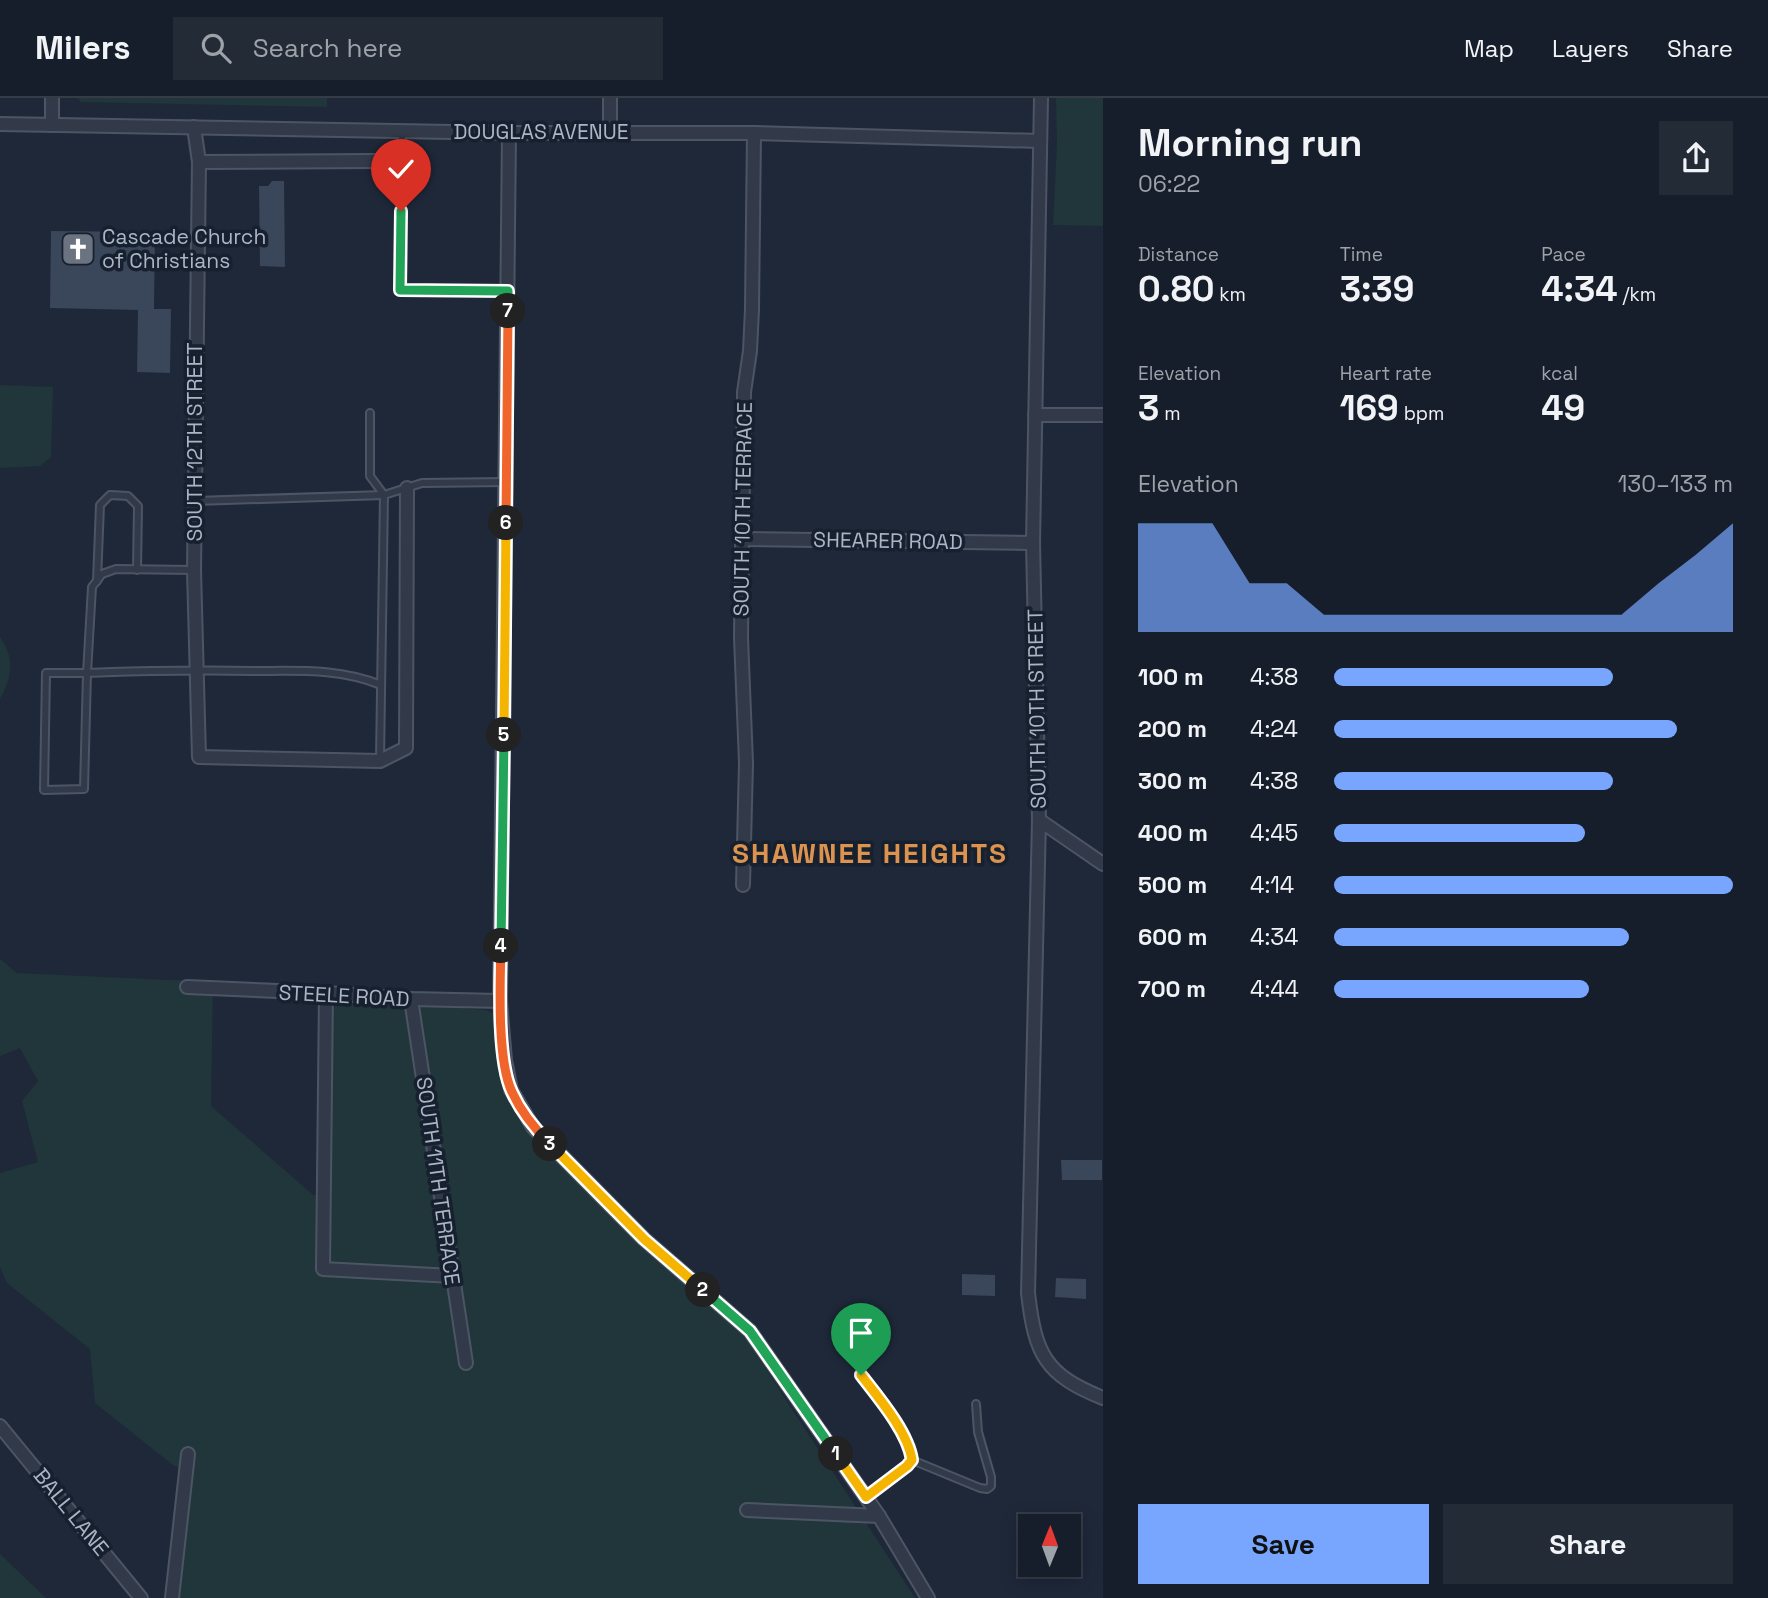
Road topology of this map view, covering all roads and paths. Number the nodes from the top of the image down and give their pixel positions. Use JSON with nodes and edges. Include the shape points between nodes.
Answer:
{"nodes":[{"id":1,"x":52,"y":98,"type":"edge"},
{"id":2,"x":610,"y":98,"type":"edge"},
{"id":3,"x":1041,"y":98,"type":"edge"},
{"id":4,"x":0,"y":124,"type":"edge"},
{"id":5,"x":52,"y":125,"type":"junction"},
{"id":6,"x":194,"y":127,"type":"junction"},
{"id":7,"x":402,"y":131,"type":"junction"},
{"id":8,"x":509,"y":132,"type":"junction"},
{"id":9,"x":610,"y":133,"type":"junction"},
{"id":10,"x":754,"y":133,"type":"junction"},
{"id":11,"x":1039,"y":141,"type":"junction"},
{"id":12,"x":199,"y":162,"type":"junction"},
{"id":13,"x":375,"y":162,"type":"dead end"},
{"id":14,"x":508,"y":291,"type":"junction"},
{"id":15,"x":370,"y":413,"type":"dead end"},
{"id":16,"x":1035,"y":415,"type":"junction"},
{"id":17,"x":1103,"y":415,"type":"edge"},
{"id":18,"x":507,"y":482,"type":"junction"},
{"id":19,"x":407,"y":488,"type":"junction"},
{"id":20,"x":384,"y":495,"type":"junction"},
{"id":21,"x":195,"y":500,"type":"junction"},
{"id":22,"x":742,"y":539,"type":"junction"},
{"id":23,"x":1033,"y":543,"type":"junction"},
{"id":24,"x":137,"y":570,"type":"junction"},
{"id":25,"x":194,"y":570,"type":"junction"},
{"id":26,"x":97,"y":581,"type":"junction"},
{"id":27,"x":197,"y":670,"type":"junction"},
{"id":28,"x":87,"y":673,"type":"junction"},
{"id":29,"x":381,"y":685,"type":"junction"},
{"id":30,"x":380,"y":761,"type":"junction"},
{"id":31,"x":1040,"y":820,"type":"junction"},
{"id":32,"x":1103,"y":864,"type":"edge"},
{"id":33,"x":743,"y":885,"type":"dead end"},
{"id":34,"x":187,"y":987,"type":"dead end"},
{"id":35,"x":326,"y":993,"type":"junction"},
{"id":36,"x":411,"y":999,"type":"junction"},
{"id":37,"x":500,"y":1001,"type":"junction"},
{"id":38,"x":452,"y":1276,"type":"junction"},
{"id":39,"x":871,"y":1334,"type":"dead end"},
{"id":40,"x":466,"y":1363,"type":"dead end"},
{"id":41,"x":1103,"y":1398,"type":"edge"},
{"id":42,"x":976,"y":1404,"type":"dead end"},
{"id":43,"x":0,"y":1426,"type":"edge"},
{"id":44,"x":188,"y":1454,"type":"dead end"},
{"id":45,"x":912,"y":1460,"type":"junction"},
{"id":46,"x":866,"y":1497,"type":"junction"},
{"id":47,"x":747,"y":1510,"type":"dead end"},
{"id":48,"x":879,"y":1516,"type":"junction"},
{"id":49,"x":141,"y":1598,"type":"edge"},
{"id":50,"x":172,"y":1598,"type":"edge"},
{"id":51,"x":928,"y":1598,"type":"edge"}],
"edges":[{"from":1,"to":5,"type":"street"},
{"from":2,"to":9,"type":"street"},
{"from":3,"to":11,"type":"street","name":"SOUTH 10TH STREET"},
{"from":4,"to":5,"type":"street","name":"DOUGLAS AVENUE"},
{"from":5,"to":6,"type":"street","name":"DOUGLAS AVENUE"},
{"from":6,"to":7,"type":"street","name":"DOUGLAS AVENUE"},
{"from":6,"to":12,"type":"street","name":"SOUTH 12TH STREET"},
{"from":7,"to":8,"type":"street","name":"DOUGLAS AVENUE"},
{"from":7,"to":14,"type":"lane","via":[[400,290]]},
{"from":8,"to":9,"type":"street","name":"DOUGLAS AVENUE"},
{"from":8,"to":14,"type":"street"},
{"from":9,"to":10,"type":"street","name":"DOUGLAS AVENUE"},
{"from":10,"to":11,"type":"street","name":"DOUGLAS AVENUE"},
{"from":10,"to":22,"type":"street","name":"SOUTH 10TH TERRACE"},
{"from":11,"to":16,"type":"street","name":"SOUTH 10TH STREET"},
{"from":12,"to":13,"type":"street"},
{"from":12,"to":21,"type":"street","name":"SOUTH 12TH STREET"},
{"from":14,"to":18,"type":"street"},
{"from":15,"to":20,"type":"lane","via":[[370,476]]},
{"from":16,"to":17,"type":"street"},
{"from":16,"to":23,"type":"street","name":"SOUTH 10TH STREET"},
{"from":18,"to":19,"type":"lane","via":[[444,481]]},
{"from":18,"to":37,"type":"street"},
{"from":19,"to":20,"type":"lane"},
{"from":19,"to":30,"type":"street","via":[[406,748]]},
{"from":20,"to":21,"type":"lane"},
{"from":20,"to":29,"type":"lane"},
{"from":21,"to":25,"type":"street","name":"SOUTH 12TH STREET"},
{"from":22,"to":23,"type":"street","name":"SHEARER ROAD"},
{"from":22,"to":33,"type":"street","name":"SOUTH 10TH TERRACE"},
{"from":23,"to":31,"type":"street","name":"SOUTH 10TH STREET"},
{"from":24,"to":25,"type":"lane"},
{"from":24,"to":26,"type":"lane","via":[[116,569]]},
{"from":24,"to":26,"type":"lane","via":[[138,506],[128,496],[110,495],[100,505]]},
{"from":25,"to":27,"type":"street","name":"SOUTH 12TH STREET"},
{"from":26,"to":28,"type":"lane","via":[[92,587]]},
{"from":27,"to":28,"type":"lane"},
{"from":27,"to":29,"type":"lane","via":[[338,672]]},
{"from":27,"to":30,"type":"street","name":"SOUTH 12TH STREET","via":[[199,757]]},
{"from":28,"to":28,"type":"lane","via":[[46,673],[44,790],[84,789]]},
{"from":29,"to":30,"type":"lane"},
{"from":31,"to":32,"type":"street"},
{"from":31,"to":41,"type":"street","name":"SOUTH 10TH STREET","via":[[1028,1293],[1031,1321],[1038,1346],[1060,1378]]},
{"from":34,"to":35,"type":"street","name":"STEELE ROAD"},
{"from":35,"to":36,"type":"street","name":"STEELE ROAD"},
{"from":35,"to":38,"type":"street","via":[[323,1269]]},
{"from":36,"to":37,"type":"street","name":"STEELE ROAD"},
{"from":36,"to":38,"type":"street","name":"SOUTH 11TH TERRACE"},
{"from":37,"to":46,"type":"street","via":[[511,1090],[533,1127],[644,1239],[750,1331]]},
{"from":38,"to":40,"type":"street","name":"SOUTH 11TH TERRACE"},
{"from":39,"to":45,"type":"lane","via":[[860,1363],[861,1375],[902,1434]]},
{"from":42,"to":45,"type":"lane","via":[[991,1486],[979,1488]]},
{"from":43,"to":49,"type":"street","name":"BALL LANE"},
{"from":44,"to":50,"type":"street"},
{"from":45,"to":46,"type":"lane"},
{"from":46,"to":48,"type":"street"},
{"from":47,"to":48,"type":"street"},
{"from":48,"to":51,"type":"street"}]}
